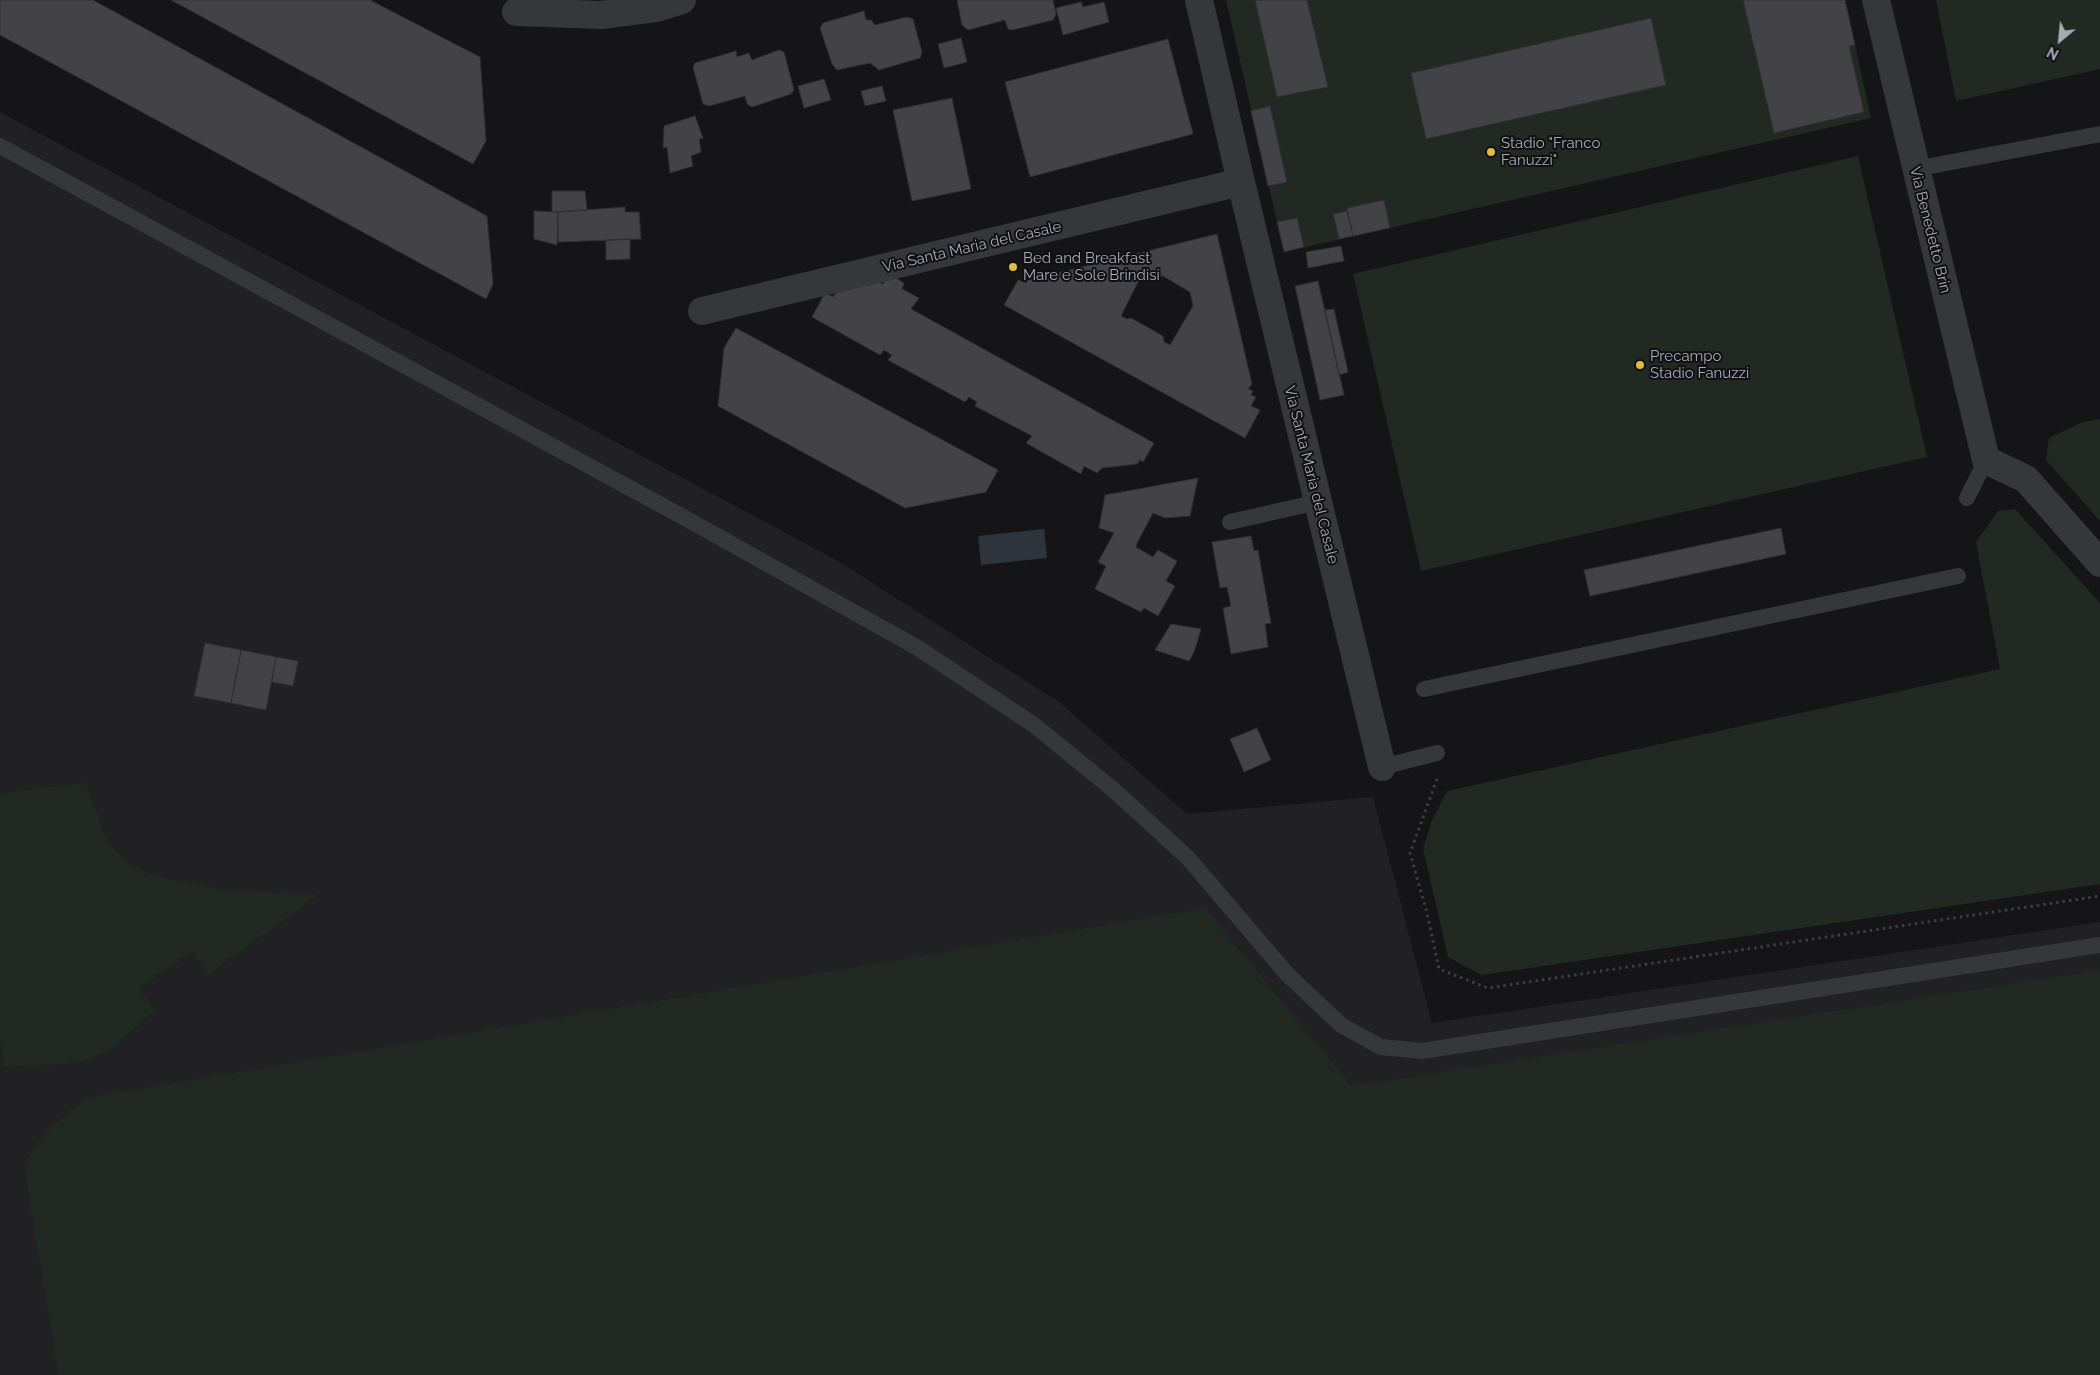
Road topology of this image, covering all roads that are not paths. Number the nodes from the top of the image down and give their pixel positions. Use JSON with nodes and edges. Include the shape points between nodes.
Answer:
{"nodes":[{"id":1,"x":682,"y":0,"type":"edge"},
{"id":2,"x":1199,"y":0,"type":"edge"},
{"id":3,"x":1876,"y":0,"type":"edge"},
{"id":4,"x":516,"y":12,"type":"dead end"},
{"id":5,"x":2100,"y":134,"type":"edge"},
{"id":6,"x":0,"y":146,"type":"edge"},
{"id":7,"x":1916,"y":169,"type":"junction"},
{"id":8,"x":1241,"y":182,"type":"junction"},
{"id":9,"x":702,"y":311,"type":"dead end"},
{"id":10,"x":1986,"y":460,"type":"junction"},
{"id":11,"x":1967,"y":498,"type":"dead end"},
{"id":12,"x":1318,"y":502,"type":"junction"},
{"id":13,"x":1230,"y":522,"type":"dead end"},
{"id":14,"x":2100,"y":563,"type":"edge"},
{"id":15,"x":1958,"y":576,"type":"dead end"},
{"id":16,"x":1424,"y":689,"type":"dead end"},
{"id":17,"x":1437,"y":753,"type":"dead end"},
{"id":18,"x":1382,"y":767,"type":"joint"},
{"id":19,"x":2100,"y":945,"type":"edge"}],
"edges":[{"from":1,"to":4,"type":"street","via":[[656,8],[601,15]]},
{"from":2,"to":8,"type":"street","name":"Via Santa Maria del Casale"},
{"from":3,"to":7,"type":"street","name":"Via Benedetto Brin"},
{"from":5,"to":7,"type":"lane"},
{"from":6,"to":19,"type":"lane","via":[[918,648],[1034,725],[1115,792],[1188,858],[1294,981],[1341,1025],[1381,1047],[1422,1051]]},
{"from":7,"to":10,"type":"street","name":"Via Benedetto Brin"},
{"from":8,"to":9,"type":"street","name":"Via Santa Maria del Casale"},
{"from":8,"to":12,"type":"street","name":"Via Santa Maria del Casale"},
{"from":10,"to":11,"type":"lane"},
{"from":10,"to":14,"type":"street","via":[[2026,479]]},
{"from":12,"to":13,"type":"lane"},
{"from":12,"to":18,"type":"street","name":"Via Santa Maria del Casale"},
{"from":15,"to":16,"type":"lane"},
{"from":17,"to":18,"type":"lane"}]}
